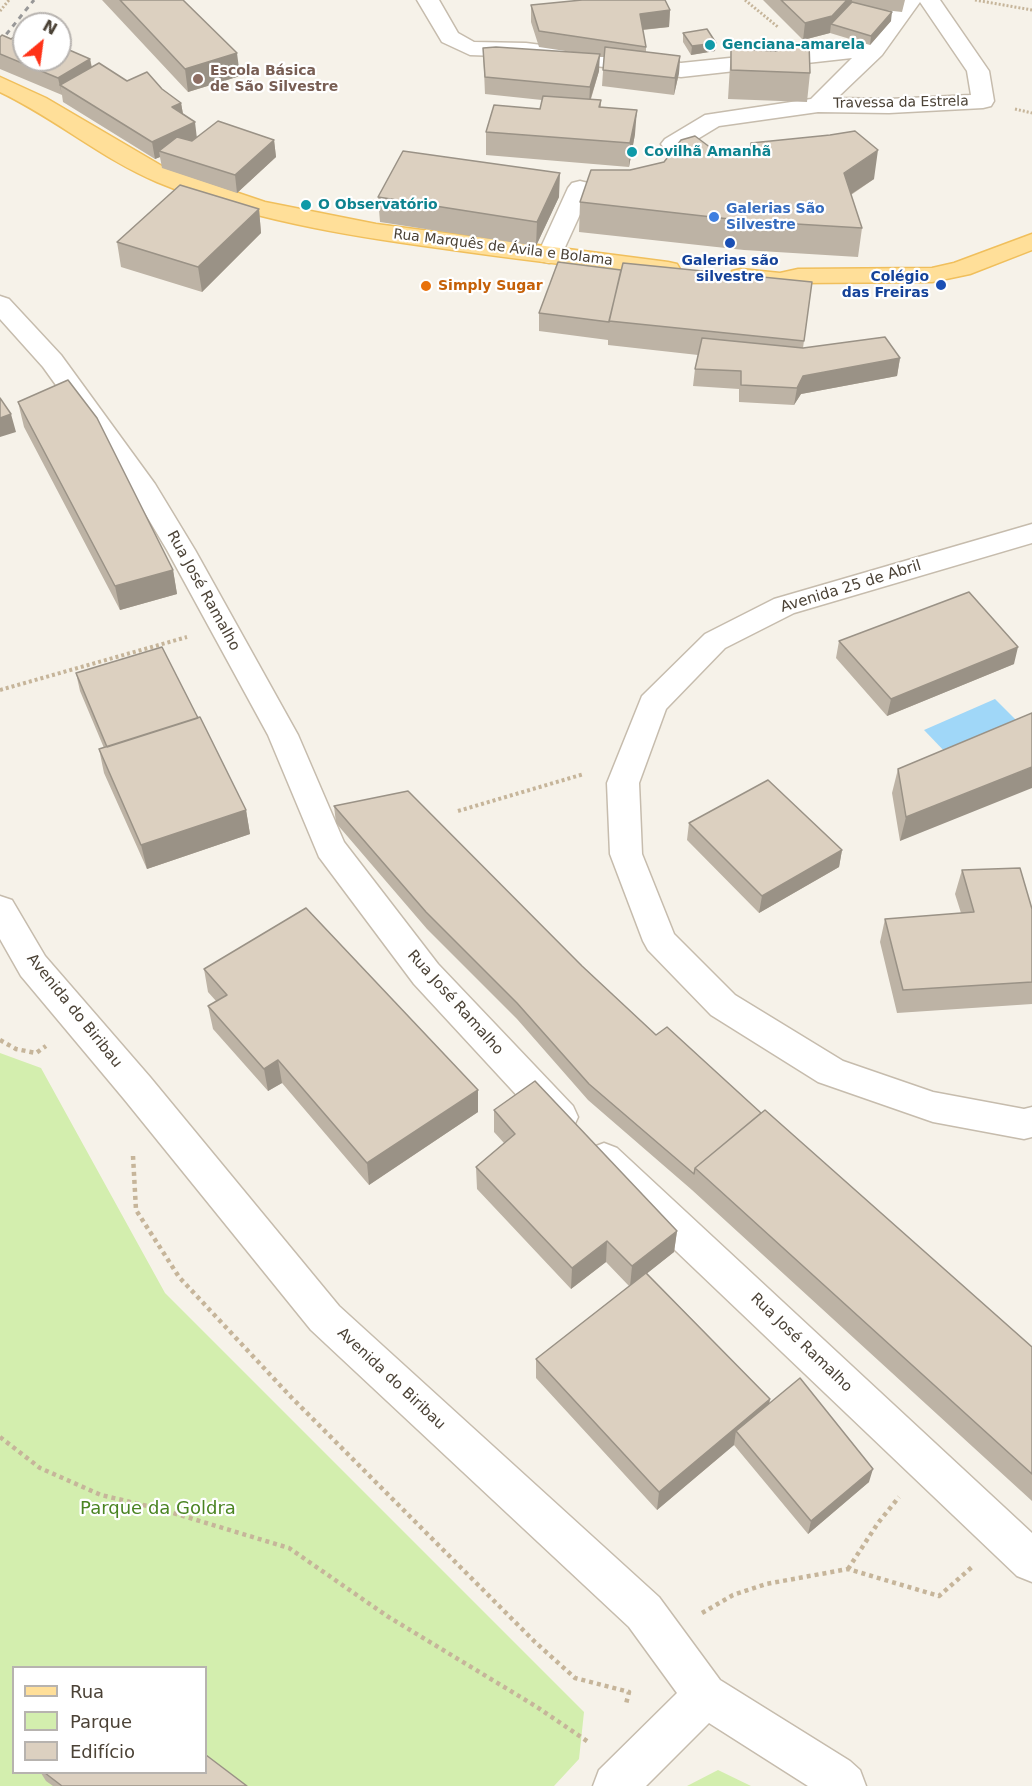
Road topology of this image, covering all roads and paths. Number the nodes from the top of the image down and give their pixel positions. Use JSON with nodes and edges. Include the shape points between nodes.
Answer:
{"nodes":[{"id":1,"x":9,"y":0,"type":"edge"},
{"id":2,"x":428,"y":0,"type":"edge"},
{"id":3,"x":911,"y":0,"type":"edge"},
{"id":4,"x":928,"y":0,"type":"edge"},
{"id":5,"x":975,"y":0,"type":"edge"},
{"id":6,"x":1032,"y":9,"type":"edge"},
{"id":7,"x":0,"y":11,"type":"edge"},
{"id":8,"x":874,"y":50,"type":"junction"},
{"id":9,"x":0,"y":84,"type":"edge"},
{"id":10,"x":818,"y":105,"type":"junction"},
{"id":11,"x":674,"y":144,"type":"dead end"},
{"id":12,"x":580,"y":188,"type":"dead end"},
{"id":13,"x":1032,"y":242,"type":"edge"},
{"id":14,"x":549,"y":256,"type":"junction"},
{"id":15,"x":688,"y":271,"type":"edge"},
{"id":16,"x":723,"y":274,"type":"edge"},
{"id":17,"x":0,"y":304,"type":"edge"},
{"id":18,"x":1032,"y":533,"type":"edge"},
{"id":19,"x":182,"y":638,"type":"dead end"},
{"id":20,"x":0,"y":690,"type":"edge"},
{"id":21,"x":572,"y":777,"type":"dead end"},
{"id":22,"x":458,"y":811,"type":"dead end"},
{"id":23,"x":0,"y":909,"type":"edge"},
{"id":24,"x":0,"y":932,"type":"edge"},
{"id":25,"x":33,"y":966,"type":"junction"},
{"id":26,"x":0,"y":1040,"type":"edge"},
{"id":27,"x":55,"y":1041,"type":"dead end"},
{"id":28,"x":1032,"y":1122,"type":"edge"},
{"id":29,"x":128,"y":1148,"type":"dead end"},
{"id":30,"x":0,"y":1437,"type":"edge"},
{"id":31,"x":886,"y":1510,"type":"dead end"},
{"id":32,"x":1032,"y":1561,"type":"edge"},
{"id":33,"x":848,"y":1569,"type":"junction"},
{"id":34,"x":954,"y":1584,"type":"dead end"},
{"id":35,"x":709,"y":1607,"type":"dead end"},
{"id":36,"x":629,"y":1692,"type":"dead end"},
{"id":37,"x":705,"y":1695,"type":"junction"},
{"id":38,"x":594,"y":1746,"type":"dead end"},
{"id":39,"x":615,"y":1786,"type":"edge"},
{"id":40,"x":844,"y":1786,"type":"edge"}],
"edges":[{"from":1,"to":7,"type":"path"},
{"from":2,"to":8,"type":"street","via":[[450,37],[470,48],[526,50],[681,70]]},
{"from":3,"to":8,"type":"street","via":[[897,24]]},
{"from":4,"to":10,"type":"street","name":"Travessa da Estrela","via":[[978,71],[983,101]]},
{"from":5,"to":6,"type":"path"},
{"from":8,"to":10,"type":"street"},
{"from":9,"to":14,"type":"main road","name":"Rua Marquês de Ávila e Bolama","via":[[58,112],[147,168],[203,191],[362,230]]},
{"from":10,"to":11,"type":"street","name":"Travessa da Estrela","via":[[713,120]]},
{"from":12,"to":14,"type":"street"},
{"from":13,"to":16,"type":"main road","via":[[961,269],[932,275],[798,276],[781,281]]},
{"from":14,"to":15,"type":"main road","name":"Rua Marquês de Ávila e Bolama"},
{"from":17,"to":32,"type":"street","name":"Rua José Ramalho","via":[[51,361],[141,484],[283,735],[330,848],[426,974],[573,1130]]},
{"from":18,"to":28,"type":"street","name":"Avenida 25 de Abril","via":[[784,606],[715,641],[653,704],[623,783],[626,854],[660,941],[723,1005],[831,1072],[933,1107],[1024,1124]]},
{"from":19,"to":20,"type":"path"},
{"from":21,"to":22,"type":"path"},
{"from":23,"to":25,"type":"street","name":"Avenida do Biribau"},
{"from":24,"to":25,"type":"street"},
{"from":25,"to":37,"type":"street","name":"Avenida do Biribau","via":[[325,1318],[644,1612]]},
{"from":26,"to":27,"type":"path","via":[[16,1049],[36,1053]]},
{"from":29,"to":36,"type":"path","via":[[134,1158],[136,1209],[179,1277],[291,1397],[535,1642],[575,1678]]},
{"from":30,"to":38,"type":"path","via":[[40,1468],[101,1495],[289,1548],[387,1616]]},
{"from":31,"to":33,"type":"path"},
{"from":33,"to":34,"type":"path","via":[[939,1596]]},
{"from":33,"to":35,"type":"path","via":[[766,1584]]},
{"from":37,"to":39,"type":"street"},
{"from":37,"to":40,"type":"street","name":"Avenida do Biribau"}]}
